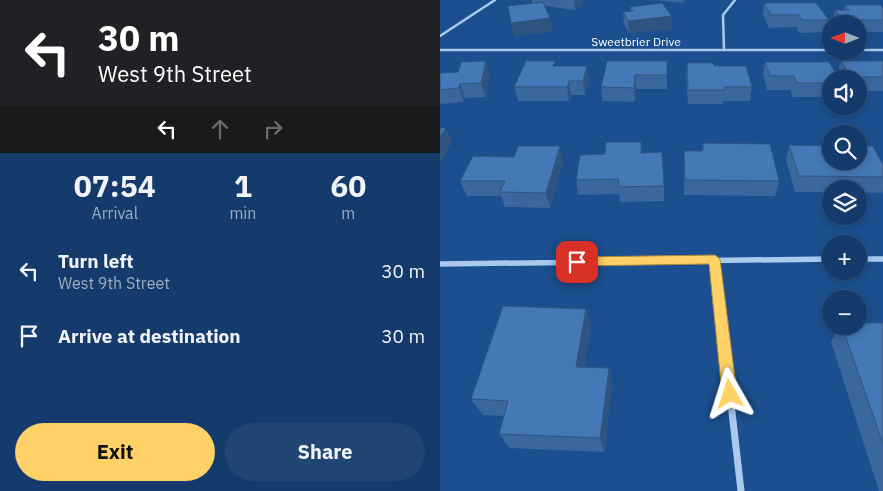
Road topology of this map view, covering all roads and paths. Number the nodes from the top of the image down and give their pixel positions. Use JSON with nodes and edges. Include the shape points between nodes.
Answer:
{"nodes":[{"id":1,"x":494,"y":0,"type":"edge"},
{"id":2,"x":735,"y":0,"type":"edge"},
{"id":3,"x":440,"y":36,"type":"edge"},
{"id":4,"x":724,"y":49,"type":"junction"},
{"id":5,"x":440,"y":50,"type":"edge"},
{"id":6,"x":822,"y":50,"type":"edge"},
{"id":7,"x":868,"y":50,"type":"edge"},
{"id":8,"x":883,"y":50,"type":"edge"},
{"id":9,"x":883,"y":258,"type":"edge"},
{"id":10,"x":715,"y":259,"type":"junction"},
{"id":11,"x":822,"y":259,"type":"edge"},
{"id":12,"x":867,"y":259,"type":"edge"},
{"id":13,"x":440,"y":264,"type":"edge"},
{"id":14,"x":741,"y":491,"type":"edge"}],
"edges":[{"from":1,"to":3,"type":"street"},
{"from":2,"to":4,"type":"street","via":[[723,15]]},
{"from":4,"to":5,"type":"street","name":"Sweetbrier Drive"},
{"from":4,"to":6,"type":"street","name":"Sweetbrier Drive"},
{"from":7,"to":8,"type":"street"},
{"from":9,"to":12,"type":"street"},
{"from":10,"to":11,"type":"street"},
{"from":10,"to":13,"type":"street"},
{"from":10,"to":14,"type":"street"}]}
